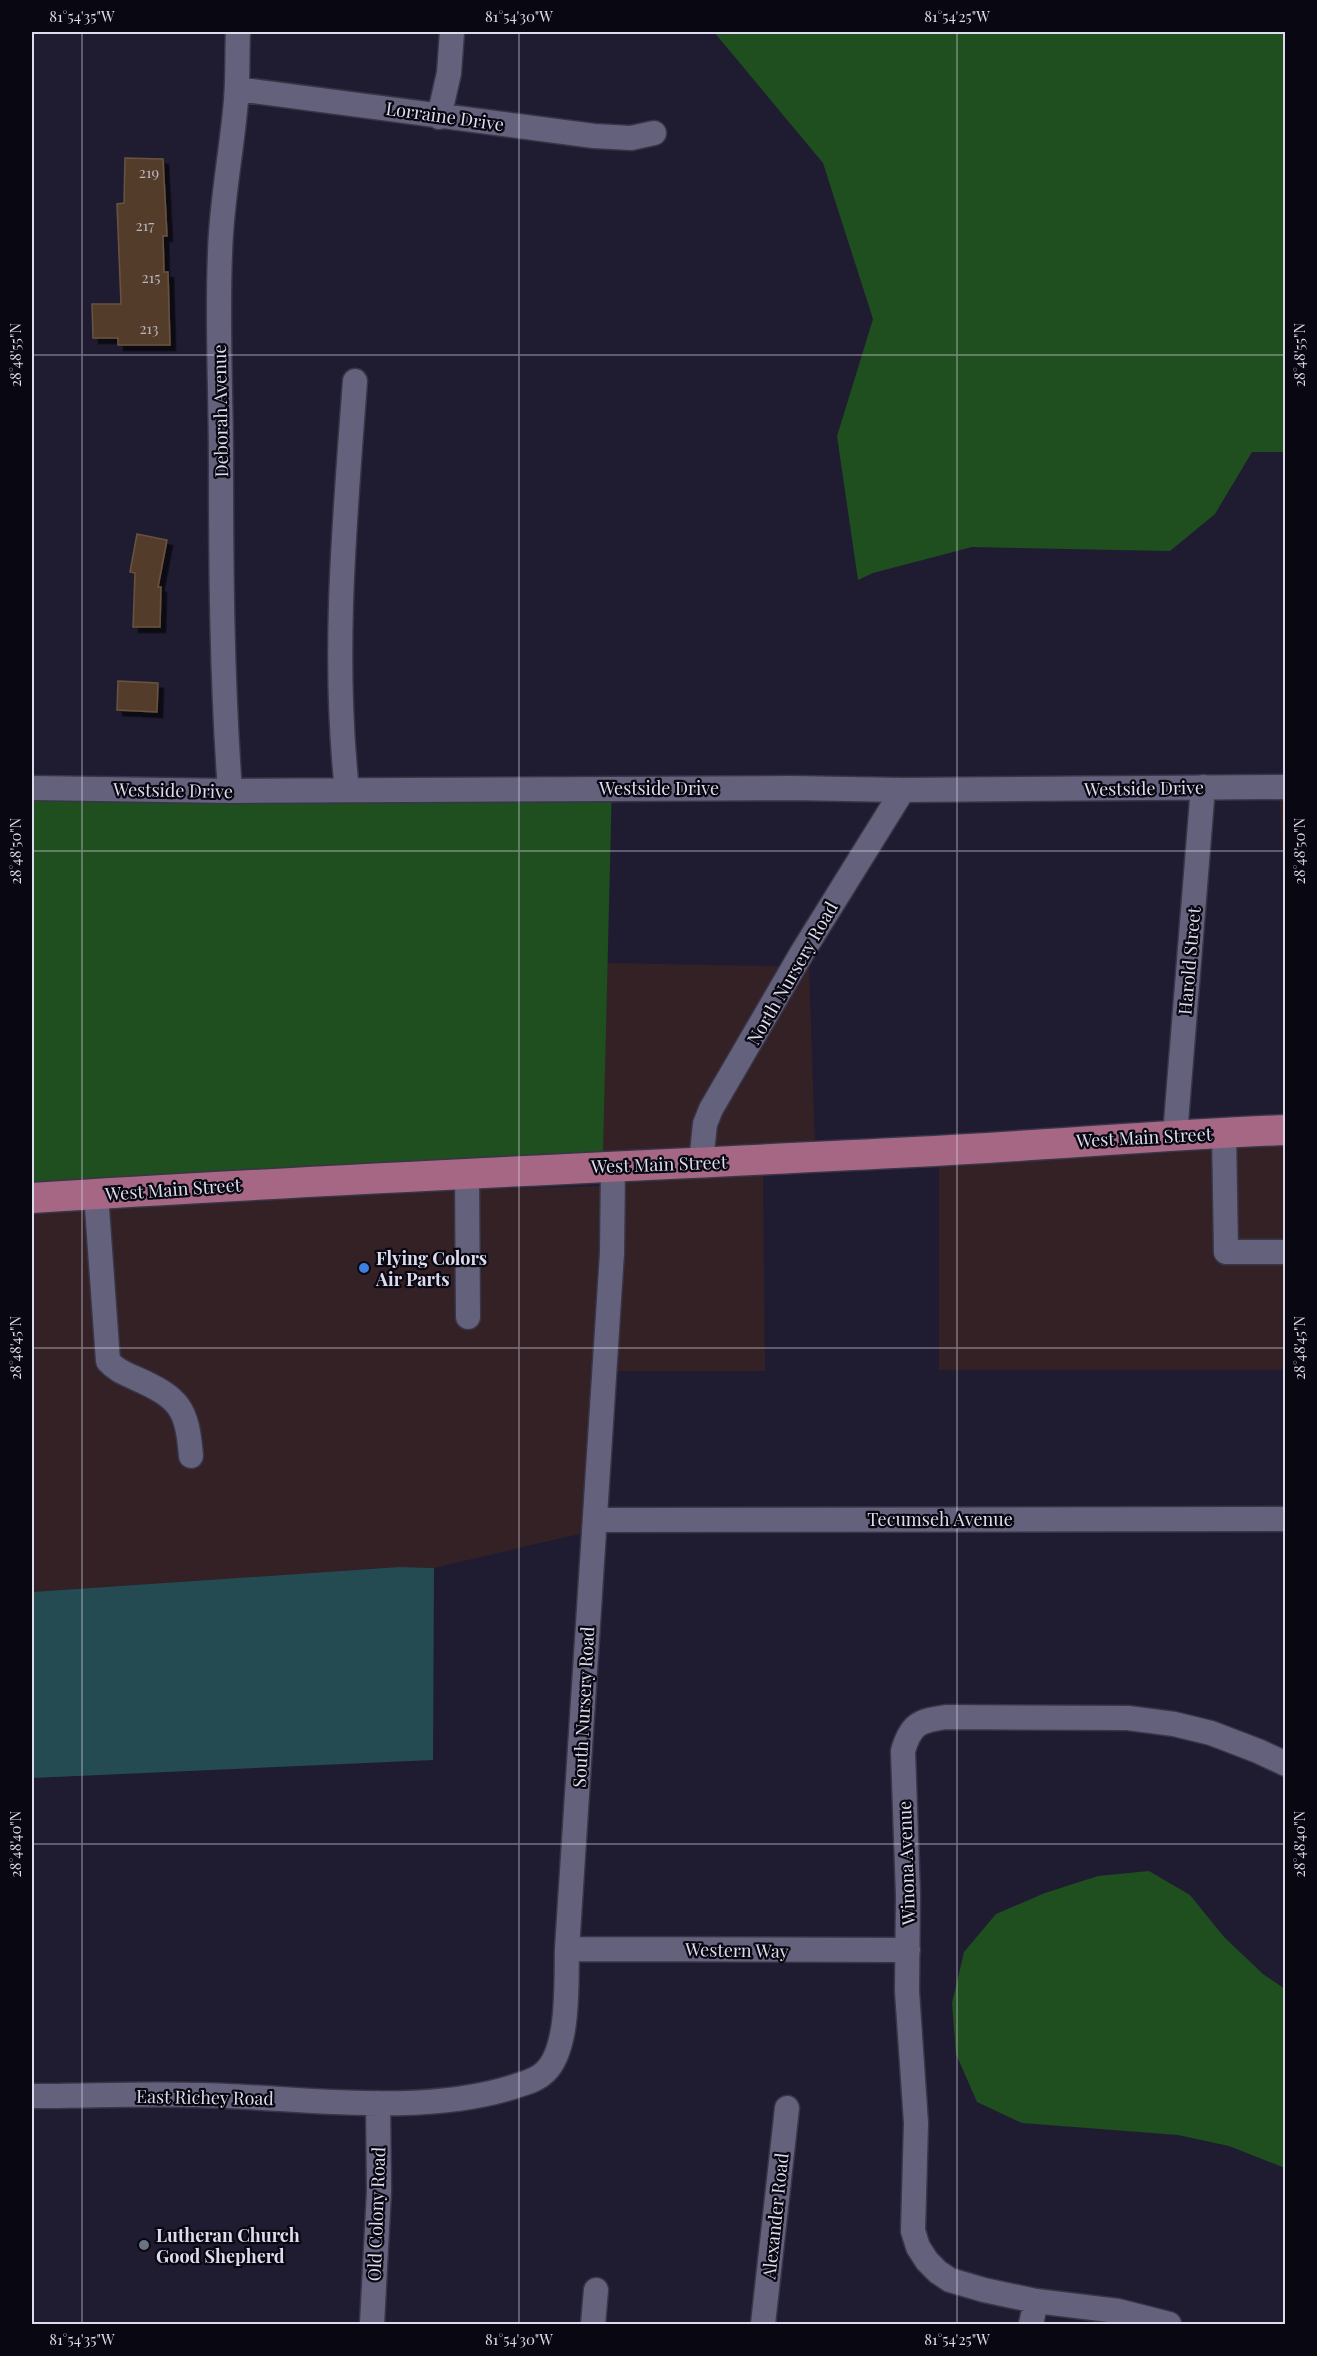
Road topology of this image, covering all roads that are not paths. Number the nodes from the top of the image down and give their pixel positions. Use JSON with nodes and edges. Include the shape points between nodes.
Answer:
{"nodes":[{"id":1,"x":238,"y":32,"type":"edge"},
{"id":2,"x":452,"y":32,"type":"edge"},
{"id":3,"x":237,"y":89,"type":"junction"},
{"id":4,"x":439,"y":117,"type":"junction"},
{"id":5,"x":654,"y":133,"type":"dead end"},
{"id":6,"x":355,"y":381,"type":"dead end"},
{"id":7,"x":32,"y":788,"type":"edge"},
{"id":8,"x":1203,"y":788,"type":"junction"},
{"id":9,"x":1286,"y":788,"type":"edge"},
{"id":10,"x":347,"y":790,"type":"junction"},
{"id":11,"x":903,"y":790,"type":"junction"},
{"id":12,"x":230,"y":791,"type":"junction"},
{"id":13,"x":1286,"y":1130,"type":"edge"},
{"id":14,"x":1224,"y":1132,"type":"junction"},
{"id":15,"x":1175,"y":1135,"type":"junction"},
{"id":16,"x":701,"y":1162,"type":"junction"},
{"id":17,"x":613,"y":1166,"type":"junction"},
{"id":18,"x":467,"y":1173,"type":"junction"},
{"id":19,"x":96,"y":1194,"type":"junction"},
{"id":20,"x":32,"y":1198,"type":"edge"},
{"id":21,"x":1286,"y":1251,"type":"edge"},
{"id":22,"x":468,"y":1317,"type":"dead end"},
{"id":23,"x":191,"y":1456,"type":"dead end"},
{"id":24,"x":1286,"y":1518,"type":"edge"},
{"id":25,"x":595,"y":1520,"type":"junction"},
{"id":26,"x":1286,"y":1764,"type":"edge"},
{"id":27,"x":567,"y":1948,"type":"junction"},
{"id":28,"x":908,"y":1950,"type":"junction"},
{"id":29,"x":32,"y":2096,"type":"edge"},
{"id":30,"x":378,"y":2103,"type":"junction"},
{"id":31,"x":787,"y":2108,"type":"dead end"},
{"id":32,"x":596,"y":2290,"type":"dead end"},
{"id":33,"x":1033,"y":2313,"type":"edge"},
{"id":34,"x":372,"y":2325,"type":"edge"},
{"id":35,"x":593,"y":2325,"type":"edge"},
{"id":36,"x":763,"y":2325,"type":"edge"},
{"id":37,"x":1169,"y":2325,"type":"edge"}],
"edges":[{"from":1,"to":3,"type":"street","name":"Deborah Avenue"},
{"from":2,"to":4,"type":"street","via":[[449,73]]},
{"from":3,"to":4,"type":"street","name":"Lorraine Drive"},
{"from":3,"to":12,"type":"street","name":"Deborah Avenue","via":[[220,252],[218,331],[220,554]]},
{"from":4,"to":5,"type":"street","name":"Lorraine Drive","via":[[594,136],[631,138]]},
{"from":6,"to":10,"type":"street","via":[[341,568],[342,740]]},
{"from":7,"to":12,"type":"street","name":"Westside Drive"},
{"from":8,"to":9,"type":"street","name":"Westside Drive"},
{"from":8,"to":11,"type":"street","name":"Westside Drive"},
{"from":8,"to":15,"type":"street","name":"Harold Street"},
{"from":10,"to":11,"type":"street","name":"Westside Drive"},
{"from":10,"to":12,"type":"street","name":"Westside Drive"},
{"from":11,"to":16,"type":"street","name":"North Nursery Road","via":[[711,1109],[705,1124]]},
{"from":13,"to":14,"type":"main road","name":"West Main Street"},
{"from":14,"to":15,"type":"main road","name":"West Main Street"},
{"from":14,"to":21,"type":"street","via":[[1226,1252]]},
{"from":15,"to":16,"type":"main road","name":"West Main Street"},
{"from":16,"to":17,"type":"main road","name":"West Main Street"},
{"from":17,"to":18,"type":"main road","name":"West Main Street"},
{"from":17,"to":25,"type":"street","name":"South Nursery Road","via":[[612,1252]]},
{"from":18,"to":19,"type":"main road","name":"West Main Street"},
{"from":18,"to":22,"type":"street"},
{"from":19,"to":20,"type":"main road","name":"West Main Street"},
{"from":19,"to":23,"type":"street","via":[[108,1361],[116,1370],[168,1395],[181,1408],[188,1426]]},
{"from":24,"to":25,"type":"street","name":"Tecumseh Avenue"},
{"from":25,"to":27,"type":"street","name":"South Nursery Road"},
{"from":26,"to":28,"type":"street","name":"Winona Avenue","via":[[1211,1733],[1128,1718],[923,1720],[914,1727],[903,1750]]},
{"from":27,"to":28,"type":"street","name":"Western Way"},
{"from":27,"to":30,"type":"street","name":"South Nursery Road","via":[[561,2038],[550,2067],[542,2075],[479,2095]]},
{"from":28,"to":33,"type":"street","name":"Winona Avenue","via":[[916,2123],[912,2231],[918,2247],[938,2272]]},
{"from":29,"to":30,"type":"street","name":"East Richey Road","via":[[198,2095]]},
{"from":30,"to":34,"type":"street","name":"Old Colony Road","via":[[379,2191]]},
{"from":31,"to":36,"type":"street","name":"Alexander Road"},
{"from":32,"to":35,"type":"street"},
{"from":33,"to":37,"type":"street","name":"Winona Avenue","via":[[1118,2311]]}]}
